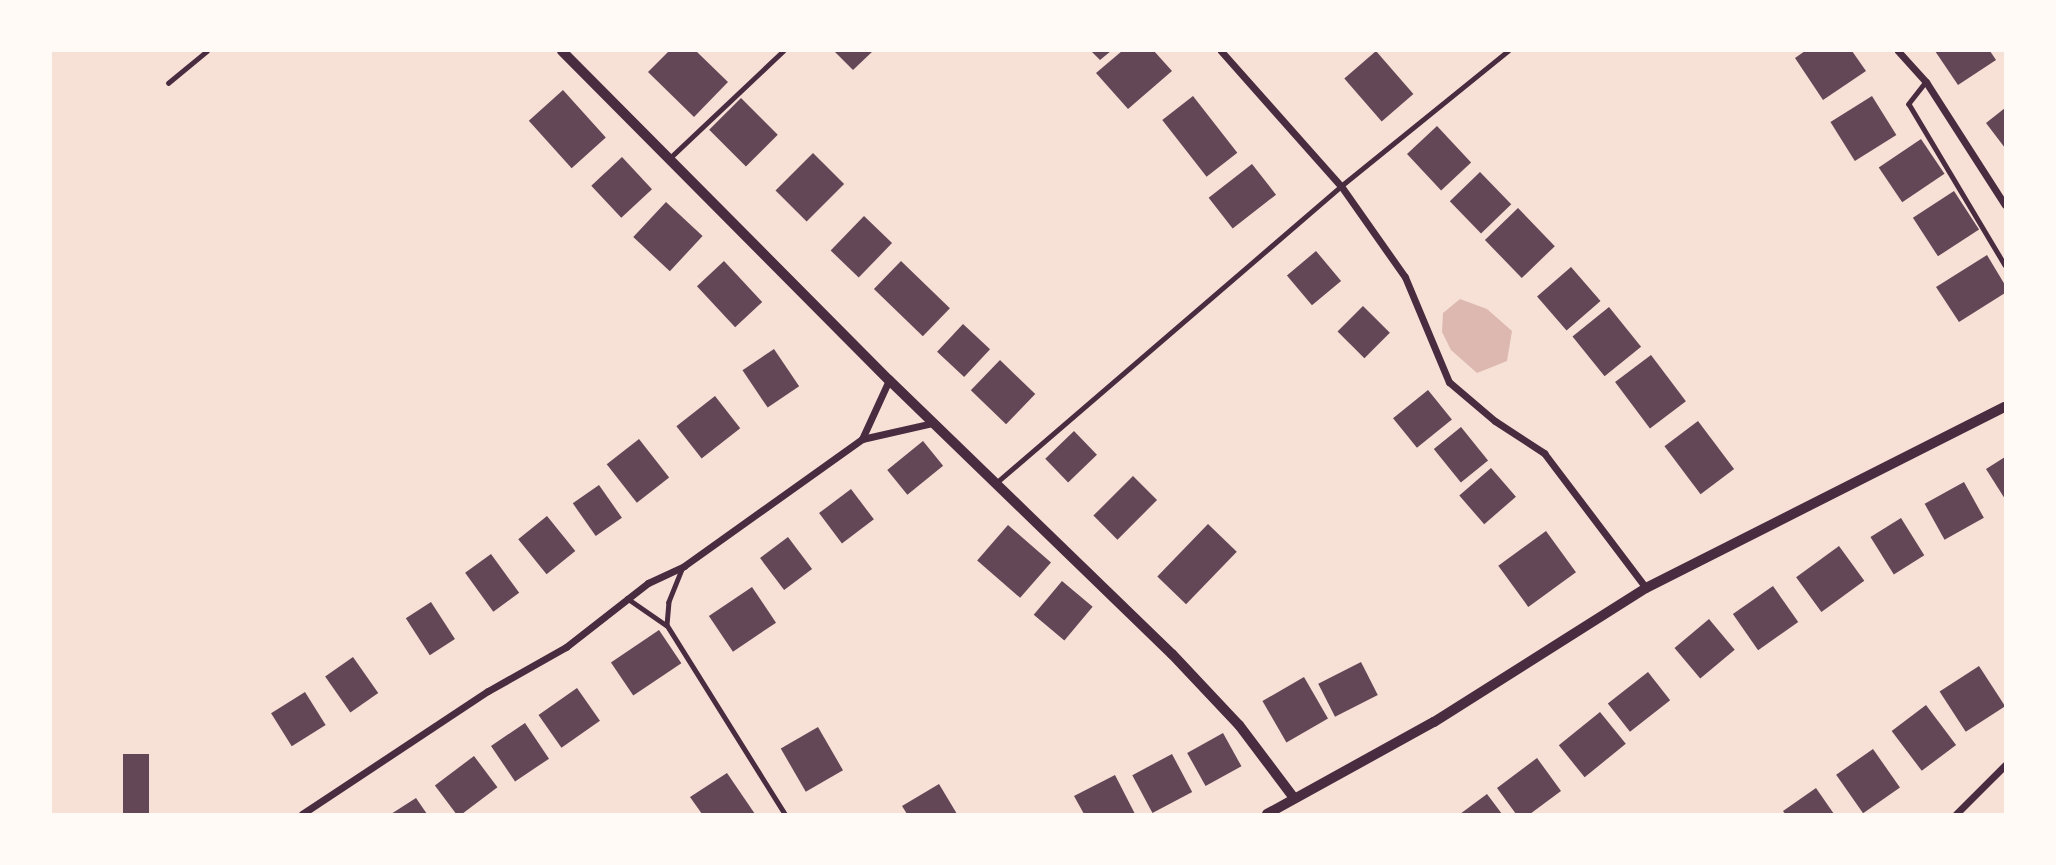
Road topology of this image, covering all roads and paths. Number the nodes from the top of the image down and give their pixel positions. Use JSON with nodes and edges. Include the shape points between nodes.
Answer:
{"nodes":[{"id":1,"x":207,"y":51,"type":"edge"},
{"id":2,"x":562,"y":51,"type":"edge"},
{"id":3,"x":783,"y":51,"type":"edge"},
{"id":4,"x":1222,"y":51,"type":"edge"},
{"id":5,"x":1508,"y":51,"type":"edge"},
{"id":6,"x":1898,"y":51,"type":"edge"},
{"id":7,"x":1926,"y":82,"type":"junction"},
{"id":8,"x":168,"y":83,"type":"dead end"},
{"id":9,"x":671,"y":158,"type":"junction"},
{"id":10,"x":1341,"y":186,"type":"junction"},
{"id":11,"x":2005,"y":205,"type":"edge"},
{"id":12,"x":2005,"y":265,"type":"edge"},
{"id":13,"x":889,"y":380,"type":"junction"},
{"id":14,"x":2005,"y":407,"type":"edge"},
{"id":15,"x":933,"y":423,"type":"junction"},
{"id":16,"x":862,"y":439,"type":"junction"},
{"id":17,"x":996,"y":483,"type":"junction"},
{"id":18,"x":684,"y":566,"type":"junction"},
{"id":19,"x":1646,"y":588,"type":"junction"},
{"id":20,"x":627,"y":598,"type":"junction"},
{"id":21,"x":667,"y":625,"type":"junction"},
{"id":22,"x":2005,"y":765,"type":"edge"},
{"id":23,"x":1294,"y":798,"type":"junction"},
{"id":24,"x":302,"y":814,"type":"edge"},
{"id":25,"x":785,"y":814,"type":"edge"},
{"id":26,"x":1267,"y":814,"type":"edge"},
{"id":27,"x":1956,"y":814,"type":"edge"}],
"edges":[{"from":1,"to":8,"type":"lane"},
{"from":2,"to":9,"type":"street"},
{"from":3,"to":9,"type":"lane"},
{"from":4,"to":10,"type":"street"},
{"from":5,"to":10,"type":"lane"},
{"from":6,"to":7,"type":"street"},
{"from":7,"to":11,"type":"street"},
{"from":7,"to":12,"type":"lane","via":[[1909,104]]},
{"from":9,"to":13,"type":"street"},
{"from":10,"to":17,"type":"lane"},
{"from":10,"to":19,"type":"street","via":[[1405,277],[1449,382],[1544,453]]},
{"from":13,"to":15,"type":"street"},
{"from":13,"to":16,"type":"street"},
{"from":14,"to":19,"type":"street"},
{"from":15,"to":16,"type":"street"},
{"from":15,"to":17,"type":"street"},
{"from":16,"to":18,"type":"street"},
{"from":17,"to":23,"type":"street","via":[[1182,664],[1239,725]]},
{"from":18,"to":20,"type":"street"},
{"from":18,"to":21,"type":"lane","via":[[669,602]]},
{"from":19,"to":23,"type":"street","via":[[1433,722]]},
{"from":20,"to":21,"type":"lane"},
{"from":20,"to":24,"type":"street","via":[[566,647],[488,691]]},
{"from":21,"to":25,"type":"lane"},
{"from":22,"to":27,"type":"street"},
{"from":23,"to":26,"type":"street"}]}
